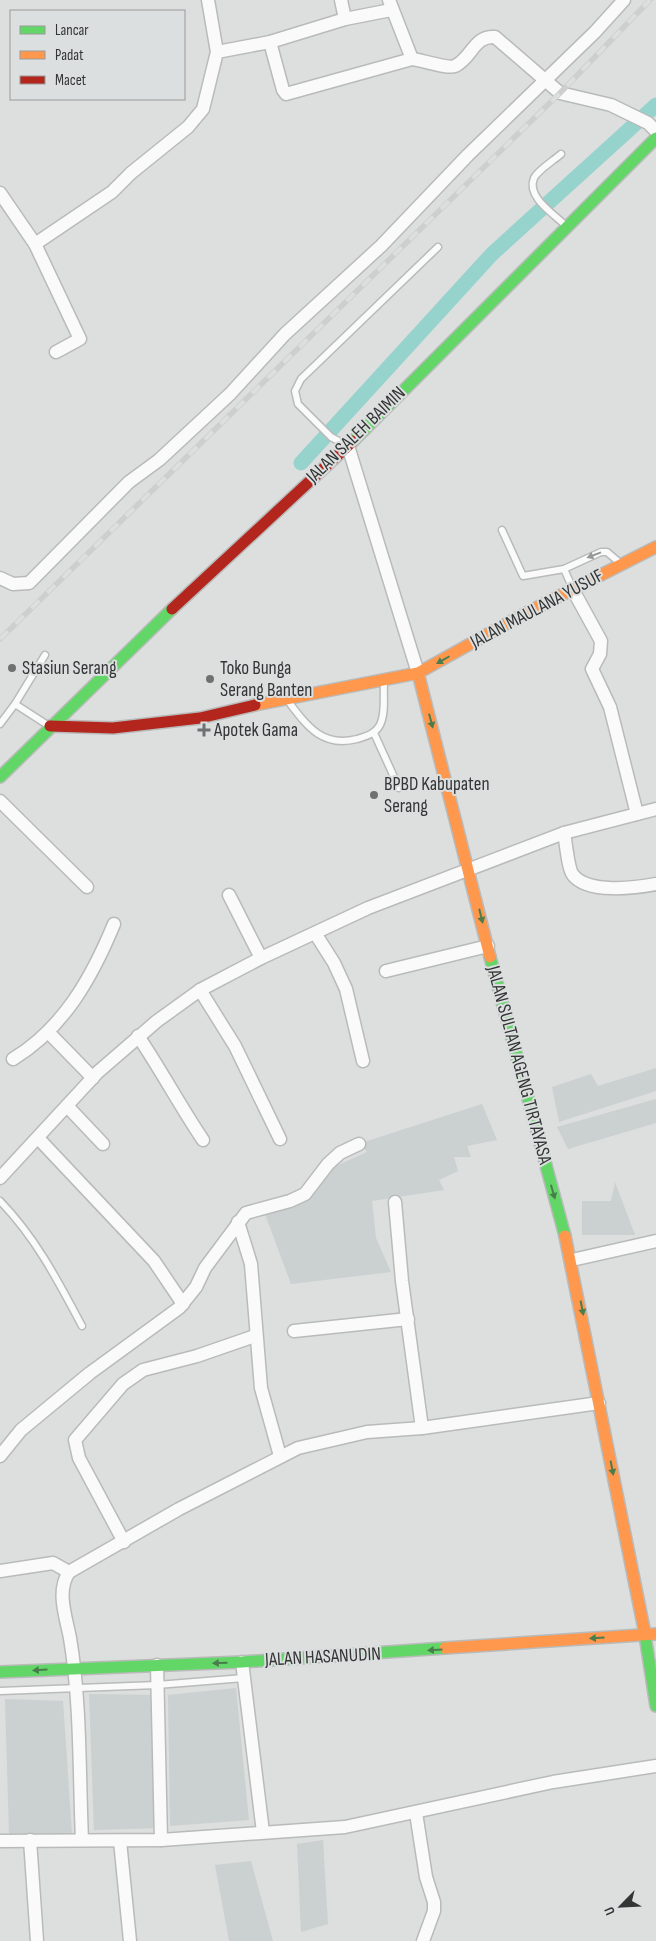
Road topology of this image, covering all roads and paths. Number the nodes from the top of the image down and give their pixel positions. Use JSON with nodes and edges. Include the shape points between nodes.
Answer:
{"nodes":[{"id":1,"x":208,"y":0,"type":"edge"},
{"id":2,"x":341,"y":0,"type":"edge"},
{"id":3,"x":624,"y":0,"type":"edge"},
{"id":4,"x":390,"y":5,"type":"edge"},
{"id":5,"x":345,"y":19,"type":"junction"},
{"id":6,"x":270,"y":42,"type":"junction"},
{"id":7,"x":217,"y":52,"type":"junction"},
{"id":8,"x":412,"y":59,"type":"junction"},
{"id":9,"x":544,"y":80,"type":"junction"},
{"id":10,"x":652,"y":127,"type":"edge"},
{"id":11,"x":656,"y":138,"type":"edge"},
{"id":12,"x":561,"y":154,"type":"dead end"},
{"id":13,"x":0,"y":193,"type":"edge"},
{"id":14,"x":566,"y":226,"type":"junction"},
{"id":15,"x":35,"y":244,"type":"junction"},
{"id":16,"x":438,"y":247,"type":"dead end"},
{"id":17,"x":56,"y":352,"type":"dead end"},
{"id":18,"x":348,"y":446,"type":"junction"},
{"id":19,"x":502,"y":530,"type":"dead end"},
{"id":20,"x":656,"y":547,"type":"edge"},
{"id":21,"x":622,"y":564,"type":"junction"},
{"id":22,"x":564,"y":569,"type":"junction"},
{"id":23,"x":0,"y":578,"type":"edge"},
{"id":24,"x":573,"y":590,"type":"junction"},
{"id":25,"x":45,"y":655,"type":"dead end"},
{"id":26,"x":418,"y":673,"type":"junction"},
{"id":27,"x":384,"y":680,"type":"junction"},
{"id":28,"x":285,"y":698,"type":"junction"},
{"id":29,"x":15,"y":704,"type":"junction"},
{"id":30,"x":0,"y":724,"type":"edge"},
{"id":31,"x":50,"y":726,"type":"junction"},
{"id":32,"x":374,"y":733,"type":"junction"},
{"id":33,"x":0,"y":777,"type":"edge"},
{"id":34,"x":399,"y":788,"type":"dead end"},
{"id":35,"x":0,"y":802,"type":"edge"},
{"id":36,"x":656,"y":809,"type":"edge"},
{"id":37,"x":637,"y":814,"type":"junction"},
{"id":38,"x":564,"y":833,"type":"junction"},
{"id":39,"x":469,"y":868,"type":"junction"},
{"id":40,"x":656,"y":884,"type":"edge"},
{"id":41,"x":87,"y":887,"type":"dead end"},
{"id":42,"x":230,"y":894,"type":"dead end"},
{"id":43,"x":114,"y":924,"type":"dead end"},
{"id":44,"x":315,"y":933,"type":"junction"},
{"id":45,"x":488,"y":946,"type":"junction"},
{"id":46,"x":261,"y":958,"type":"junction"},
{"id":47,"x":386,"y":971,"type":"dead end"},
{"id":48,"x":200,"y":990,"type":"junction"},
{"id":49,"x":48,"y":1032,"type":"junction"},
{"id":50,"x":138,"y":1036,"type":"junction"},
{"id":51,"x":13,"y":1059,"type":"dead end"},
{"id":52,"x":363,"y":1061,"type":"dead end"},
{"id":53,"x":93,"y":1078,"type":"junction"},
{"id":54,"x":67,"y":1106,"type":"junction"},
{"id":55,"x":38,"y":1138,"type":"junction"},
{"id":56,"x":280,"y":1139,"type":"dead end"},
{"id":57,"x":203,"y":1140,"type":"dead end"},
{"id":58,"x":103,"y":1144,"type":"dead end"},
{"id":59,"x":359,"y":1144,"type":"dead end"},
{"id":60,"x":0,"y":1178,"type":"edge"},
{"id":61,"x":0,"y":1202,"type":"edge"},
{"id":62,"x":395,"y":1202,"type":"dead end"},
{"id":63,"x":238,"y":1222,"type":"junction"},
{"id":64,"x":656,"y":1240,"type":"edge"},
{"id":65,"x":572,"y":1260,"type":"junction"},
{"id":66,"x":183,"y":1304,"type":"junction"},
{"id":67,"x":408,"y":1319,"type":"junction"},
{"id":68,"x":82,"y":1326,"type":"dead end"},
{"id":69,"x":294,"y":1331,"type":"dead end"},
{"id":70,"x":255,"y":1336,"type":"junction"},
{"id":71,"x":599,"y":1403,"type":"junction"},
{"id":72,"x":422,"y":1428,"type":"junction"},
{"id":73,"x":0,"y":1456,"type":"edge"},
{"id":74,"x":280,"y":1456,"type":"junction"},
{"id":75,"x":124,"y":1542,"type":"junction"},
{"id":76,"x":0,"y":1571,"type":"edge"},
{"id":77,"x":69,"y":1572,"type":"junction"},
{"id":78,"x":651,"y":1634,"type":"edge"},
{"id":79,"x":242,"y":1662,"type":"junction"},
{"id":80,"x":156,"y":1665,"type":"junction"},
{"id":81,"x":75,"y":1668,"type":"junction"},
{"id":82,"x":0,"y":1672,"type":"edge"},
{"id":83,"x":244,"y":1678,"type":"junction"},
{"id":84,"x":157,"y":1685,"type":"junction"},
{"id":85,"x":76,"y":1687,"type":"junction"},
{"id":86,"x":0,"y":1691,"type":"edge"},
{"id":87,"x":656,"y":1706,"type":"edge"},
{"id":88,"x":656,"y":1766,"type":"edge"},
{"id":89,"x":416,"y":1813,"type":"junction"},
{"id":90,"x":263,"y":1832,"type":"junction"},
{"id":91,"x":30,"y":1840,"type":"junction"},
{"id":92,"x":82,"y":1840,"type":"junction"},
{"id":93,"x":161,"y":1840,"type":"junction"},
{"id":94,"x":0,"y":1841,"type":"edge"},
{"id":95,"x":120,"y":1841,"type":"junction"},
{"id":96,"x":38,"y":1941,"type":"edge"},
{"id":97,"x":130,"y":1941,"type":"edge"},
{"id":98,"x":423,"y":1941,"type":"edge"}],
"edges":[{"from":1,"to":7,"type":"street"},
{"from":2,"to":5,"type":"street"},
{"from":3,"to":9,"type":"street"},
{"from":4,"to":5,"type":"street"},
{"from":4,"to":8,"type":"street"},
{"from":5,"to":6,"type":"street"},
{"from":6,"to":7,"type":"street"},
{"from":6,"to":8,"type":"street","via":[[286,94]]},
{"from":7,"to":15,"type":"street","via":[[203,109],[188,127],[112,192]]},
{"from":8,"to":9,"type":"street","via":[[456,66],[481,39],[496,37]]},
{"from":9,"to":10,"type":"street","via":[[560,93],[611,105]]},
{"from":9,"to":23,"type":"street","via":[[381,246],[286,334],[230,394],[159,460],[129,482],[29,583],[13,584]]},
{"from":11,"to":14,"type":"main road","name":"JALAN SALEH BAIMIN"},
{"from":12,"to":14,"type":"lane","via":[[535,178],[533,190],[538,200]]},
{"from":13,"to":15,"type":"street"},
{"from":14,"to":18,"type":"main road","name":"JALAN SALEH BAIMIN"},
{"from":15,"to":17,"type":"street","via":[[80,339]]},
{"from":16,"to":18,"type":"lane","via":[[301,379],[296,391],[298,404],[331,438]]},
{"from":18,"to":26,"type":"street"},
{"from":18,"to":31,"type":"main road","name":"JALAN SALEH BAIMIN","via":[[216,566]]},
{"from":19,"to":22,"type":"lane","via":[[523,576]]},
{"from":20,"to":21,"type":"main road","name":"JALAN MAULANA YUSUF"},
{"from":21,"to":22,"type":"lane","one_way":true,"via":[[601,552]]},
{"from":21,"to":24,"type":"main road","name":"JALAN MAULANA YUSUF"},
{"from":22,"to":24,"type":"lane"},
{"from":24,"to":26,"type":"main road","name":"JALAN MAULANA YUSUF","one_way":true},
{"from":24,"to":37,"type":"street","via":[[601,641],[600,654],[592,669],[610,707]]},
{"from":25,"to":29,"type":"lane"},
{"from":26,"to":27,"type":"main road","name":"JALAN MAULANA YUSUF"},
{"from":26,"to":39,"type":"main road","name":"JALAN SULTAN AGENG TIRTAYASA","one_way":true},
{"from":27,"to":28,"type":"main road","name":"JALAN MAULANA YUSUF"},
{"from":27,"to":32,"type":"lane","via":[[382,715]]},
{"from":28,"to":31,"type":"main road","name":"JALAN MAULANA YUSUF","via":[[200,718],[112,728]]},
{"from":28,"to":32,"type":"lane","via":[[311,728],[325,737],[342,742]]},
{"from":29,"to":30,"type":"lane"},
{"from":29,"to":31,"type":"lane"},
{"from":31,"to":33,"type":"main road","name":"JALAN SALEH BAIMIN"},
{"from":32,"to":34,"type":"lane"},
{"from":35,"to":41,"type":"street"},
{"from":36,"to":37,"type":"street"},
{"from":37,"to":38,"type":"street"},
{"from":38,"to":39,"type":"street"},
{"from":38,"to":40,"type":"street","via":[[572,874],[584,885],[625,888]]},
{"from":39,"to":44,"type":"street"},
{"from":39,"to":45,"type":"main road","name":"JALAN SULTAN AGENG TIRTAYASA","one_way":true},
{"from":42,"to":46,"type":"street"},
{"from":43,"to":49,"type":"street","via":[[80,993]]},
{"from":44,"to":46,"type":"street"},
{"from":44,"to":52,"type":"street","via":[[346,990]]},
{"from":45,"to":47,"type":"street"},
{"from":45,"to":65,"type":"main road","name":"JALAN SULTAN AGENG TIRTAYASA","one_way":true},
{"from":46,"to":48,"type":"street"},
{"from":48,"to":50,"type":"street"},
{"from":48,"to":56,"type":"street","via":[[234,1046]]},
{"from":49,"to":51,"type":"street"},
{"from":49,"to":53,"type":"street"},
{"from":50,"to":53,"type":"street"},
{"from":50,"to":57,"type":"street"},
{"from":53,"to":54,"type":"street"},
{"from":54,"to":55,"type":"street"},
{"from":54,"to":58,"type":"street"},
{"from":55,"to":60,"type":"street"},
{"from":55,"to":66,"type":"street","via":[[154,1261]]},
{"from":59,"to":63,"type":"street","via":[[340,1153],[328,1164],[305,1194],[250,1211]]},
{"from":61,"to":68,"type":"lane","via":[[21,1223],[47,1260]]},
{"from":62,"to":67,"type":"street"},
{"from":63,"to":66,"type":"street"},
{"from":63,"to":70,"type":"street","via":[[251,1264]]},
{"from":64,"to":65,"type":"street"},
{"from":65,"to":71,"type":"main road","name":"JALAN SULTAN AGENG TIRTAYASA","one_way":true},
{"from":66,"to":73,"type":"street","via":[[90,1373],[21,1430]]},
{"from":67,"to":69,"type":"street"},
{"from":67,"to":72,"type":"street"},
{"from":70,"to":74,"type":"street","via":[[260,1388]]},
{"from":70,"to":75,"type":"street","via":[[143,1370],[123,1384],[75,1440],[79,1458]]},
{"from":71,"to":72,"type":"street"},
{"from":71,"to":78,"type":"main road","name":"JALAN SULTAN AGENG TIRTAYASA","one_way":true},
{"from":72,"to":74,"type":"street","via":[[367,1432],[298,1448]]},
{"from":74,"to":75,"type":"street"},
{"from":75,"to":77,"type":"street"},
{"from":76,"to":77,"type":"street","via":[[53,1563]]},
{"from":77,"to":81,"type":"street","via":[[62,1592]]},
{"from":78,"to":79,"type":"main road","name":"JALAN HASANUDIN","one_way":true},
{"from":78,"to":87,"type":"main road","name":"JALAN SULTAN AGENG TIRTAYASA"},
{"from":79,"to":80,"type":"main road","name":"JALAN HASANUDIN","one_way":true},
{"from":79,"to":83,"type":"street"},
{"from":80,"to":81,"type":"main road","name":"JALAN HASANUDIN"},
{"from":80,"to":84,"type":"street"},
{"from":81,"to":82,"type":"main road","name":"JALAN HASANUDIN","one_way":true},
{"from":81,"to":85,"type":"street"},
{"from":83,"to":84,"type":"lane"},
{"from":83,"to":90,"type":"street"},
{"from":84,"to":85,"type":"lane"},
{"from":84,"to":93,"type":"street"},
{"from":85,"to":86,"type":"lane"},
{"from":85,"to":92,"type":"street"},
{"from":88,"to":89,"type":"street","via":[[553,1782]]},
{"from":89,"to":90,"type":"street","via":[[344,1827]]},
{"from":89,"to":98,"type":"street","via":[[426,1877],[434,1902]]},
{"from":90,"to":93,"type":"street"},
{"from":91,"to":92,"type":"street"},
{"from":91,"to":94,"type":"street"},
{"from":91,"to":96,"type":"street"},
{"from":92,"to":95,"type":"street"},
{"from":93,"to":95,"type":"street"},
{"from":95,"to":97,"type":"street"}]}
